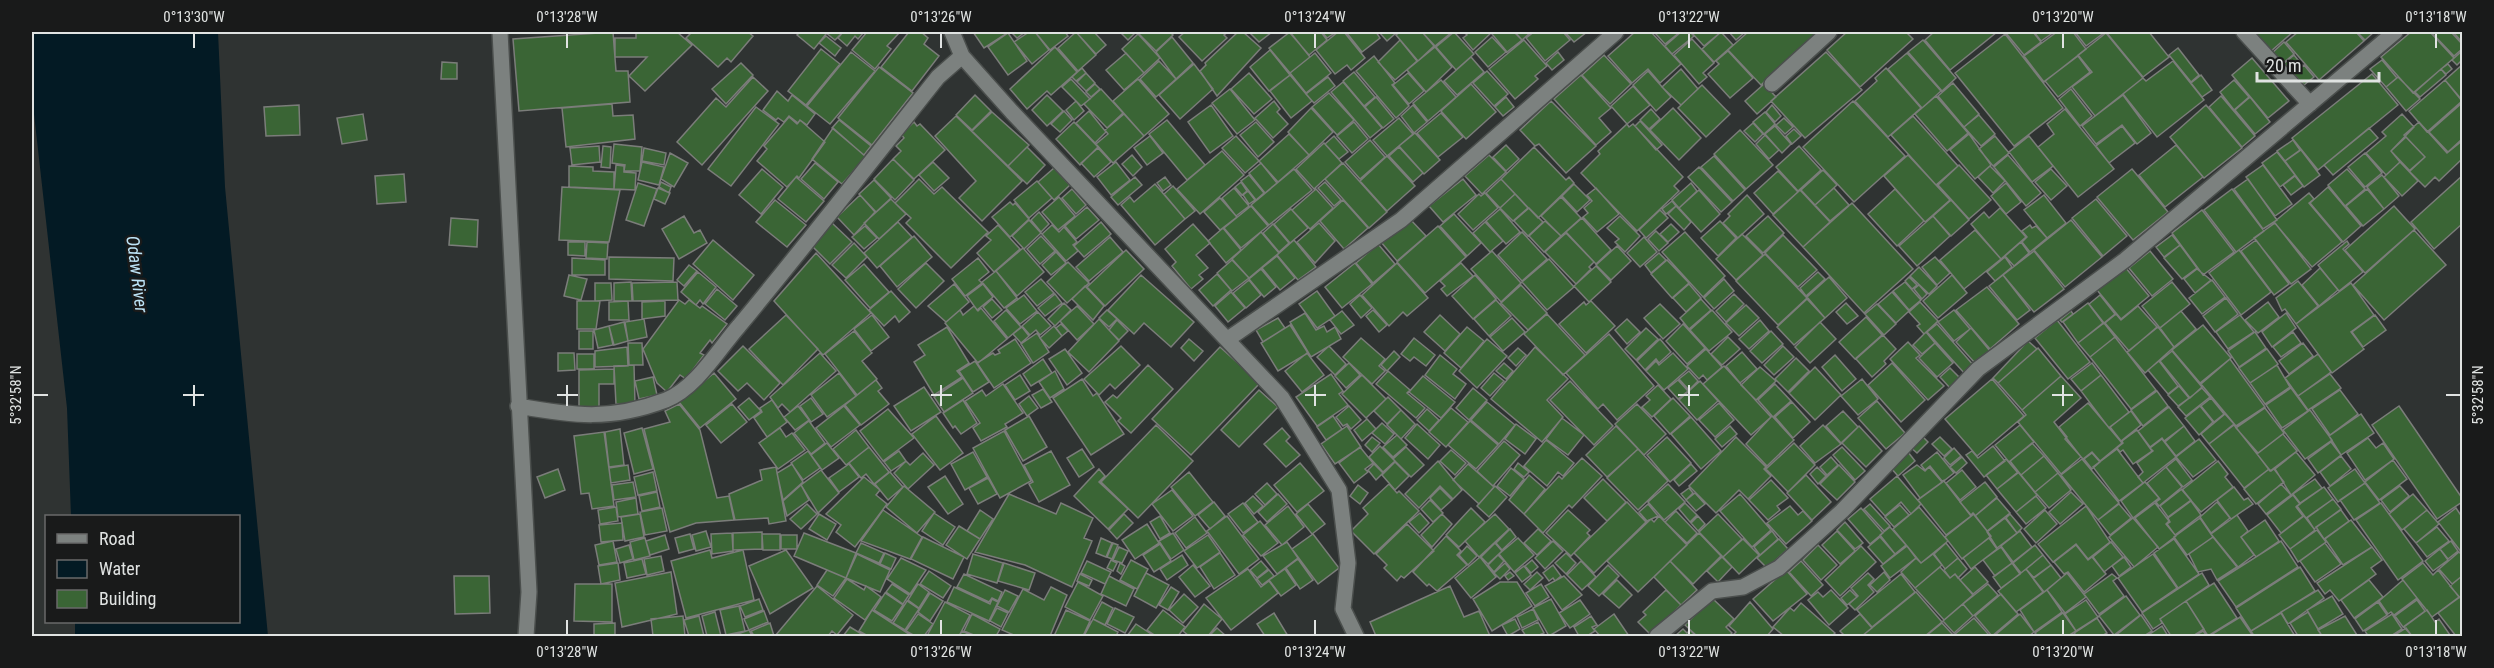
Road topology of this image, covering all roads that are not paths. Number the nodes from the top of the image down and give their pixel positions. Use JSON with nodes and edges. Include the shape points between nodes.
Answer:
{"nodes":[{"id":1,"x":500,"y":32,"type":"edge"},
{"id":2,"x":952,"y":32,"type":"edge"},
{"id":3,"x":1616,"y":32,"type":"edge"},
{"id":4,"x":1829,"y":32,"type":"edge"},
{"id":5,"x":2244,"y":32,"type":"edge"},
{"id":6,"x":2395,"y":32,"type":"edge"},
{"id":7,"x":962,"y":56,"type":"junction"},
{"id":8,"x":1772,"y":84,"type":"dead end"},
{"id":9,"x":2310,"y":104,"type":"junction"},
{"id":10,"x":1228,"y":339,"type":"junction"},
{"id":11,"x":518,"y":406,"type":"junction"},
{"id":12,"x":526,"y":636,"type":"edge"},
{"id":13,"x":1356,"y":636,"type":"edge"},
{"id":14,"x":1657,"y":636,"type":"edge"}],
"edges":[{"from":1,"to":11,"type":"street"},
{"from":2,"to":7,"type":"street"},
{"from":3,"to":10,"type":"street","via":[[1401,220]]},
{"from":4,"to":8,"type":"street"},
{"from":5,"to":9,"type":"street"},
{"from":6,"to":9,"type":"street"},
{"from":7,"to":10,"type":"street"},
{"from":7,"to":11,"type":"street","via":[[938,77],[691,384],[667,400],[603,416],[568,415]]},
{"from":9,"to":14,"type":"street","via":[[2125,260],[1978,369],[1842,511],[1779,568],[1743,587],[1712,591]]},
{"from":10,"to":13,"type":"street","via":[[1282,398],[1340,490],[1348,563],[1343,609]]},
{"from":11,"to":12,"type":"street","via":[[529,592]]}]}
